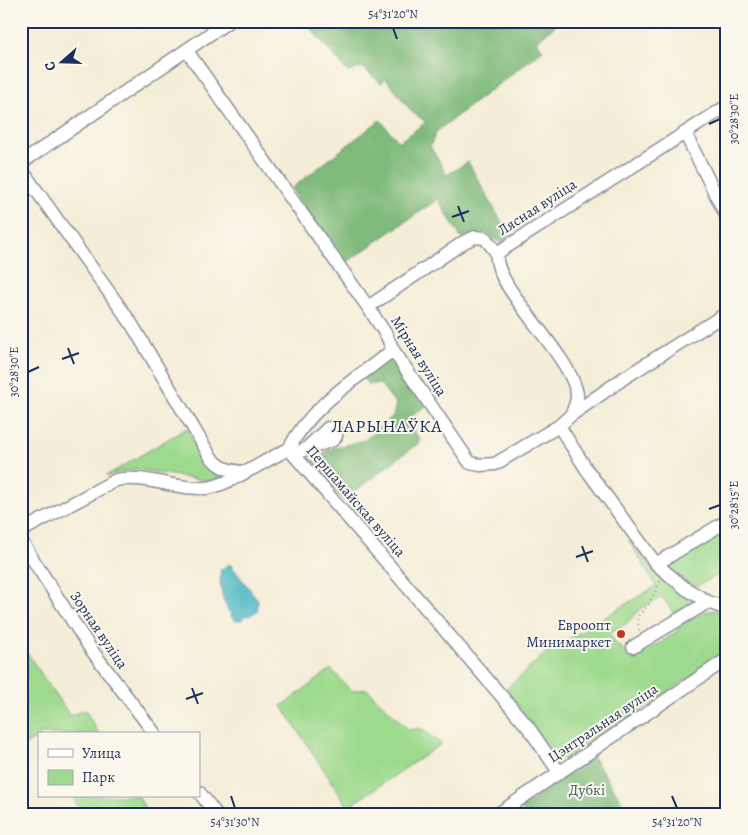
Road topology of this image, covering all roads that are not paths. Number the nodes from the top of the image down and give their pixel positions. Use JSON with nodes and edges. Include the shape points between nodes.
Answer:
{"nodes":[{"id":1,"x":229,"y":21,"type":"edge"},
{"id":2,"x":187,"y":51,"type":"junction"},
{"id":3,"x":727,"y":106,"type":"edge"},
{"id":4,"x":685,"y":132,"type":"junction"},
{"id":5,"x":21,"y":163,"type":"edge"},
{"id":6,"x":21,"y":169,"type":"edge"},
{"id":7,"x":727,"y":217,"type":"edge"},
{"id":8,"x":497,"y":253,"type":"junction"},
{"id":9,"x":368,"y":307,"type":"junction"},
{"id":10,"x":727,"y":313,"type":"edge"},
{"id":11,"x":393,"y":350,"type":"junction"},
{"id":12,"x":571,"y":415,"type":"junction"},
{"id":13,"x":559,"y":426,"type":"junction"},
{"id":14,"x":308,"y":448,"type":"dead end"},
{"id":15,"x":292,"y":451,"type":"junction"},
{"id":16,"x":245,"y":472,"type":"junction"},
{"id":17,"x":727,"y":521,"type":"edge"},
{"id":18,"x":21,"y":531,"type":"edge"},
{"id":19,"x":21,"y":541,"type":"edge"},
{"id":20,"x":660,"y":568,"type":"junction"},
{"id":21,"x":708,"y":602,"type":"junction"},
{"id":22,"x":727,"y":609,"type":"edge"},
{"id":23,"x":633,"y":648,"type":"road end"},
{"id":24,"x":725,"y":663,"type":"edge"},
{"id":25,"x":153,"y":732,"type":"edge"},
{"id":26,"x":559,"y":772,"type":"junction"},
{"id":27,"x":200,"y":793,"type":"edge"},
{"id":28,"x":216,"y":814,"type":"edge"},
{"id":29,"x":498,"y":814,"type":"edge"}],
"edges":[{"from":1,"to":2,"type":"street"},
{"from":2,"to":5,"type":"street"},
{"from":2,"to":9,"type":"street","name":"Мірная вуліца"},
{"from":3,"to":4,"type":"street","name":"Лясная вуліца"},
{"from":4,"to":7,"type":"street"},
{"from":4,"to":8,"type":"street","name":"Лясная вуліца"},
{"from":6,"to":16,"type":"street","via":[[131,323],[210,456],[218,466]]},
{"from":8,"to":9,"type":"street","name":"Лясная вуліца","via":[[485,238],[475,237]]},
{"from":8,"to":12,"type":"street","via":[[498,266],[512,292],[561,358],[577,390],[576,405]]},
{"from":9,"to":11,"type":"street","name":"Мірная вуліца"},
{"from":10,"to":12,"type":"street"},
{"from":11,"to":13,"type":"street","name":"Мірная вуліца","via":[[470,463],[495,464]]},
{"from":11,"to":15,"type":"street","via":[[312,415],[298,432]]},
{"from":12,"to":13,"type":"street"},
{"from":13,"to":20,"type":"street","via":[[587,470]]},
{"from":14,"to":15,"type":"street"},
{"from":15,"to":16,"type":"street","name":"Першамайская вуліца"},
{"from":15,"to":26,"type":"street","name":"Першамайская вуліца","via":[[528,726]]},
{"from":16,"to":18,"type":"street","name":"Першамайская вуліца","via":[[209,488],[189,488],[130,477],[116,480]]},
{"from":17,"to":20,"type":"street"},
{"from":19,"to":25,"type":"street","name":"Зорная вуліца","via":[[90,648]]},
{"from":20,"to":21,"type":"street"},
{"from":21,"to":22,"type":"street"},
{"from":21,"to":23,"type":"street"},
{"from":24,"to":26,"type":"street","name":"Цэнтральная вуліца"},
{"from":26,"to":29,"type":"street","name":"Цэнтральная вуліца"},
{"from":27,"to":28,"type":"street"}]}
